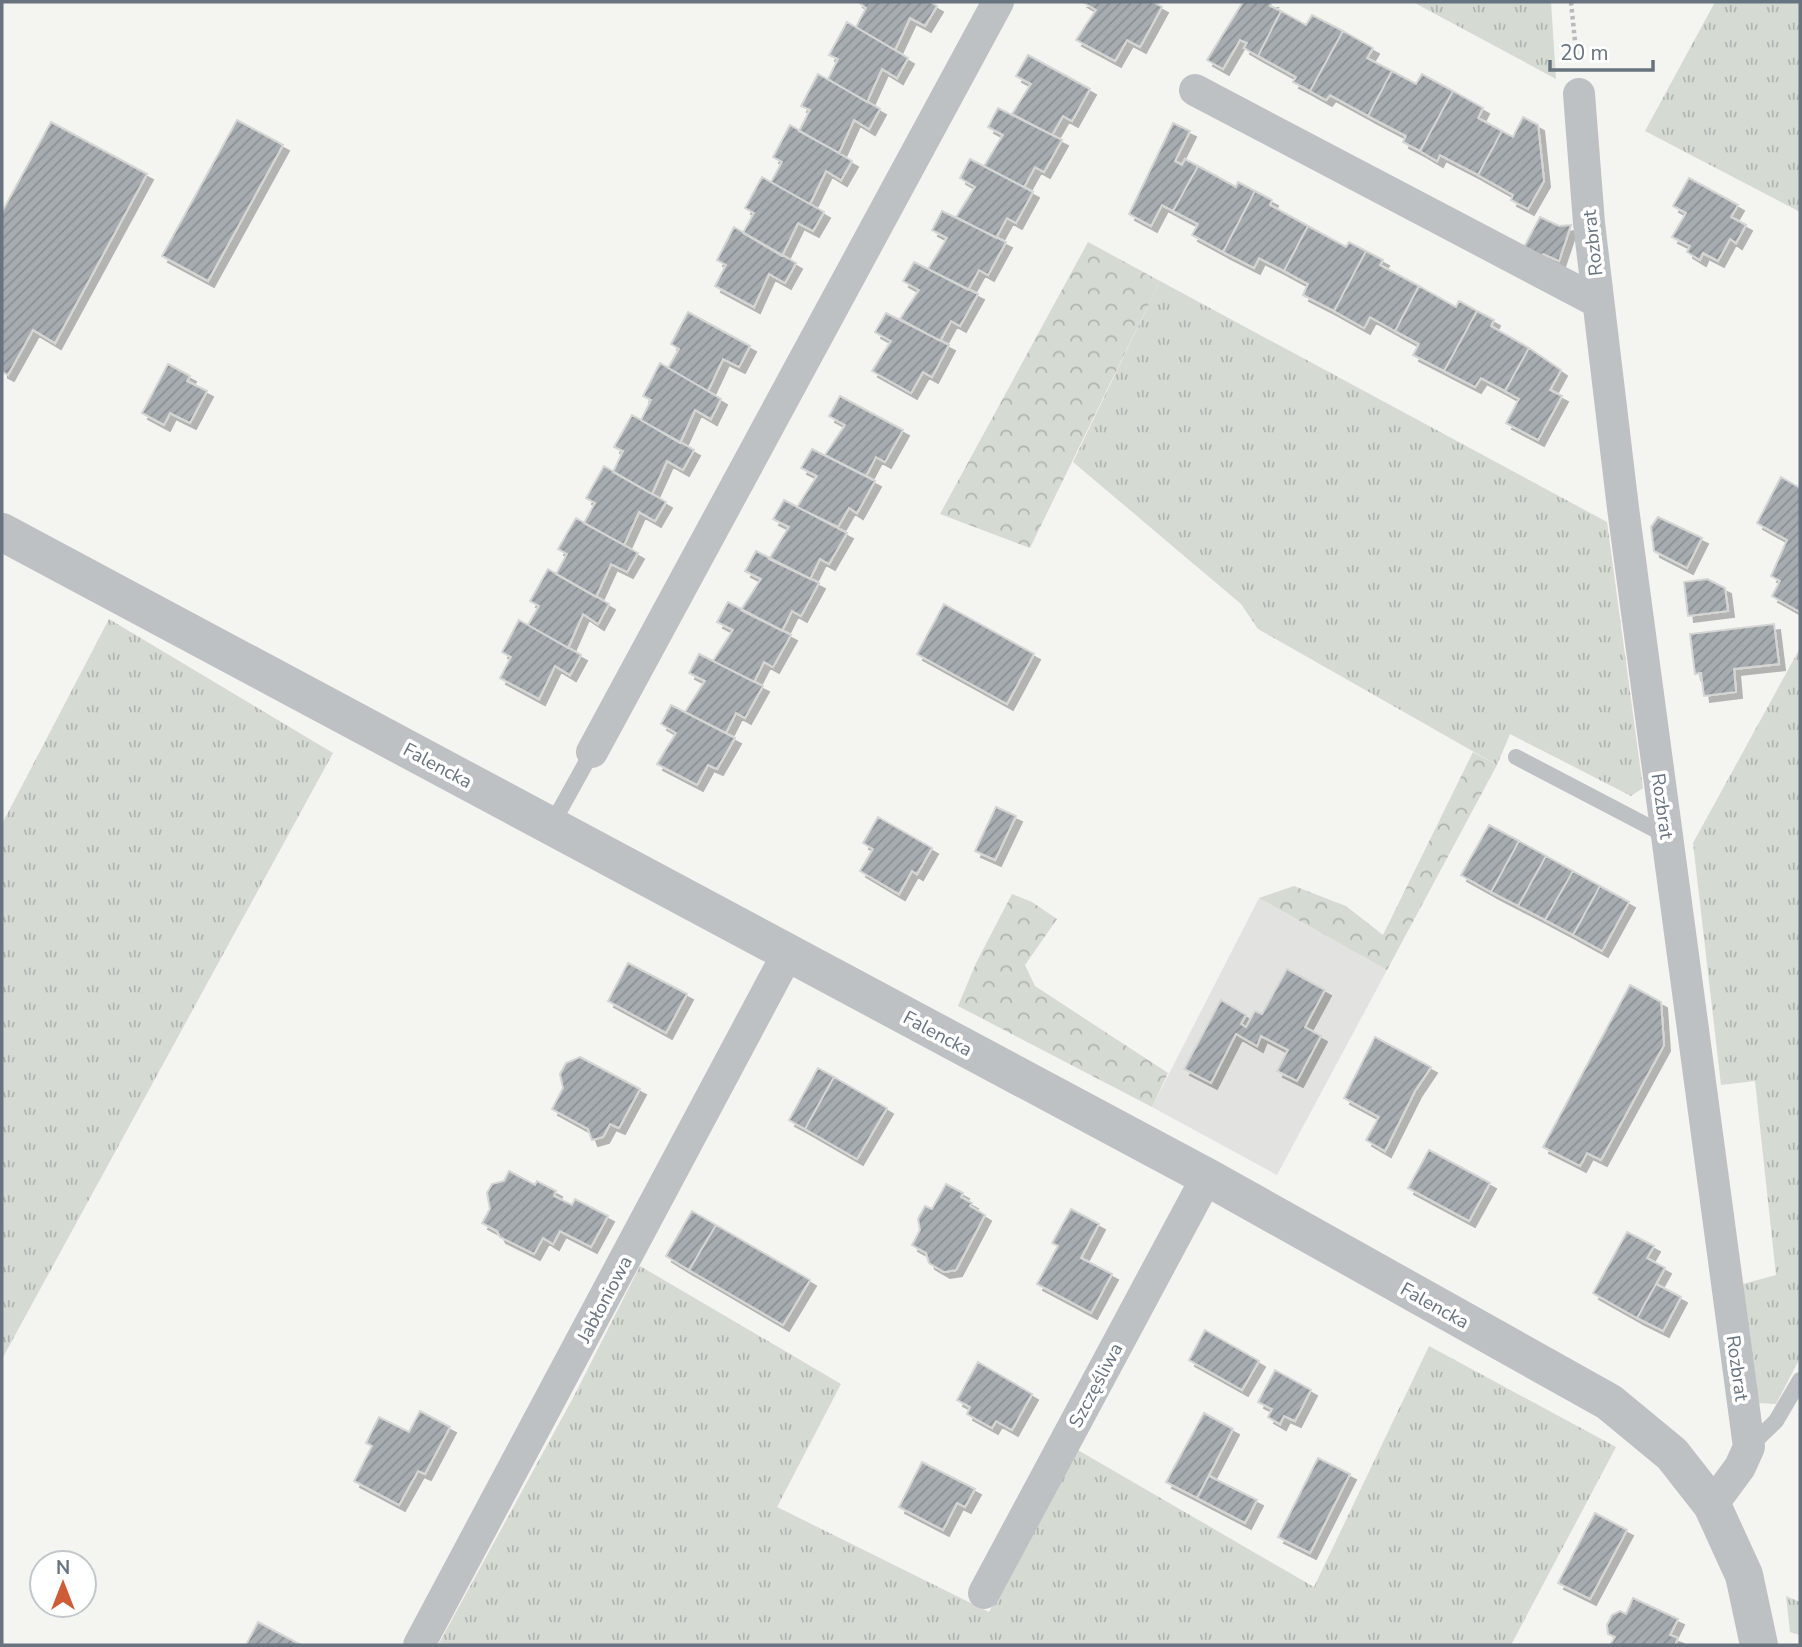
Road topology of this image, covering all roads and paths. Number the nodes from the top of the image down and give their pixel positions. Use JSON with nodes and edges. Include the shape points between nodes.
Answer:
{"nodes":[{"id":1,"x":998,"y":2,"type":"edge"},
{"id":2,"x":1571,"y":2,"type":"edge"},
{"id":3,"x":1195,"y":90,"type":"dead end"},
{"id":4,"x":1579,"y":94,"type":"joint"},
{"id":5,"x":1598,"y":302,"type":"junction"},
{"id":6,"x":2,"y":532,"type":"edge"},
{"id":7,"x":592,"y":752,"type":"joint"},
{"id":8,"x":1516,"y":757,"type":"dead end"},
{"id":9,"x":551,"y":826,"type":"junction"},
{"id":10,"x":1667,"y":836,"type":"junction"},
{"id":11,"x":788,"y":953,"type":"junction"},
{"id":12,"x":1207,"y":1177,"type":"junction"},
{"id":13,"x":1800,"y":1380,"type":"edge"},
{"id":14,"x":1749,"y":1447,"type":"junction"},
{"id":15,"x":1712,"y":1505,"type":"junction"},
{"id":16,"x":984,"y":1593,"type":"dead end"},
{"id":17,"x":419,"y":1645,"type":"edge"},
{"id":18,"x":1759,"y":1645,"type":"edge"}],
"edges":[{"from":1,"to":7,"type":"street"},
{"from":2,"to":4,"type":"path"},
{"from":3,"to":5,"type":"street"},
{"from":4,"to":5,"type":"street","name":"Rozbrat"},
{"from":5,"to":10,"type":"street","name":"Rozbrat"},
{"from":6,"to":9,"type":"street","name":"Falencka"},
{"from":7,"to":9,"type":"lane"},
{"from":8,"to":10,"type":"lane"},
{"from":9,"to":11,"type":"street","name":"Falencka"},
{"from":10,"to":14,"type":"street","name":"Rozbrat"},
{"from":11,"to":12,"type":"street","name":"Falencka"},
{"from":11,"to":17,"type":"street","name":"Jabłoniowa"},
{"from":12,"to":15,"type":"street","name":"Falencka","via":[[1609,1402],[1672,1454]]},
{"from":12,"to":16,"type":"street","name":"Szczęśliwa"},
{"from":13,"to":14,"type":"lane","via":[[1776,1421]]},
{"from":14,"to":15,"type":"street"},
{"from":15,"to":18,"type":"street","name":"Falencka","via":[[1744,1575]]}]}
